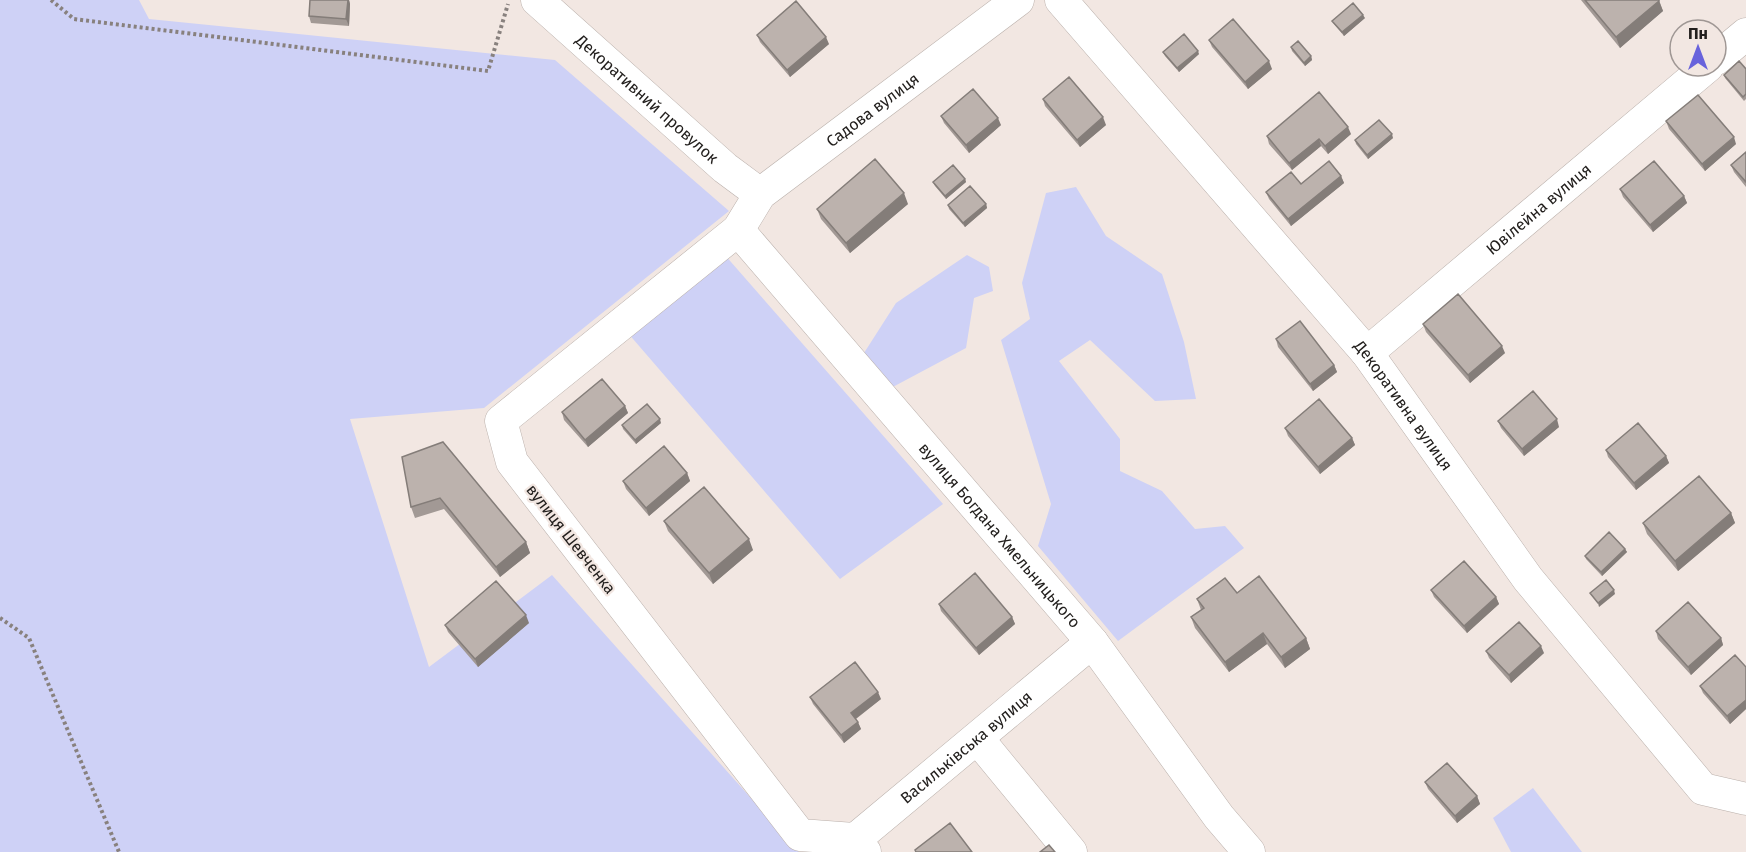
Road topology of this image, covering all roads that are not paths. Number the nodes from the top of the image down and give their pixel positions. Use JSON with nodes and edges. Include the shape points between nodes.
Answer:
{"nodes":[{"id":1,"x":537,"y":0,"type":"edge"},
{"id":2,"x":1018,"y":0,"type":"edge"},
{"id":3,"x":1061,"y":0,"type":"edge"},
{"id":4,"x":1746,"y":34,"type":"edge"},
{"id":5,"x":1728,"y":49,"type":"edge"},
{"id":6,"x":1694,"y":78,"type":"edge"},
{"id":7,"x":760,"y":194,"type":"junction"},
{"id":8,"x":738,"y":230,"type":"junction"},
{"id":9,"x":1367,"y":353,"type":"junction"},
{"id":10,"x":1092,"y":642,"type":"junction"},
{"id":11,"x":978,"y":739,"type":"junction"},
{"id":12,"x":1746,"y":799,"type":"edge"},
{"id":13,"x":853,"y":848,"type":"edge"},
{"id":14,"x":1071,"y":852,"type":"edge"},
{"id":15,"x":1249,"y":852,"type":"edge"}],
"edges":[{"from":1,"to":7,"type":"street","name":"Декоративний провулок","via":[[725,168]]},
{"from":2,"to":7,"type":"street","name":"Садова вулиця"},
{"from":3,"to":9,"type":"street","name":"Декоративна вулиця"},
{"from":4,"to":5,"type":"street"},
{"from":6,"to":9,"type":"street","name":"Ювілейна вулиця"},
{"from":7,"to":8,"type":"street","name":"Садова вулиця"},
{"from":8,"to":10,"type":"street","name":"вулиця Богдана Хмельницького"},
{"from":8,"to":13,"type":"street","name":"вулиця Шевченка","via":[[501,421],[512,462],[800,835]]},
{"from":9,"to":12,"type":"street","name":"Декоративна вулиця","via":[[1528,579],[1704,789]]},
{"from":10,"to":11,"type":"street","name":"Васильківська вулиця"},
{"from":10,"to":15,"type":"street","name":"вулиця Богдана Хмельницького","via":[[1219,817]]},
{"from":11,"to":13,"type":"street","name":"Васильківська вулиця"},
{"from":11,"to":14,"type":"street"}]}
